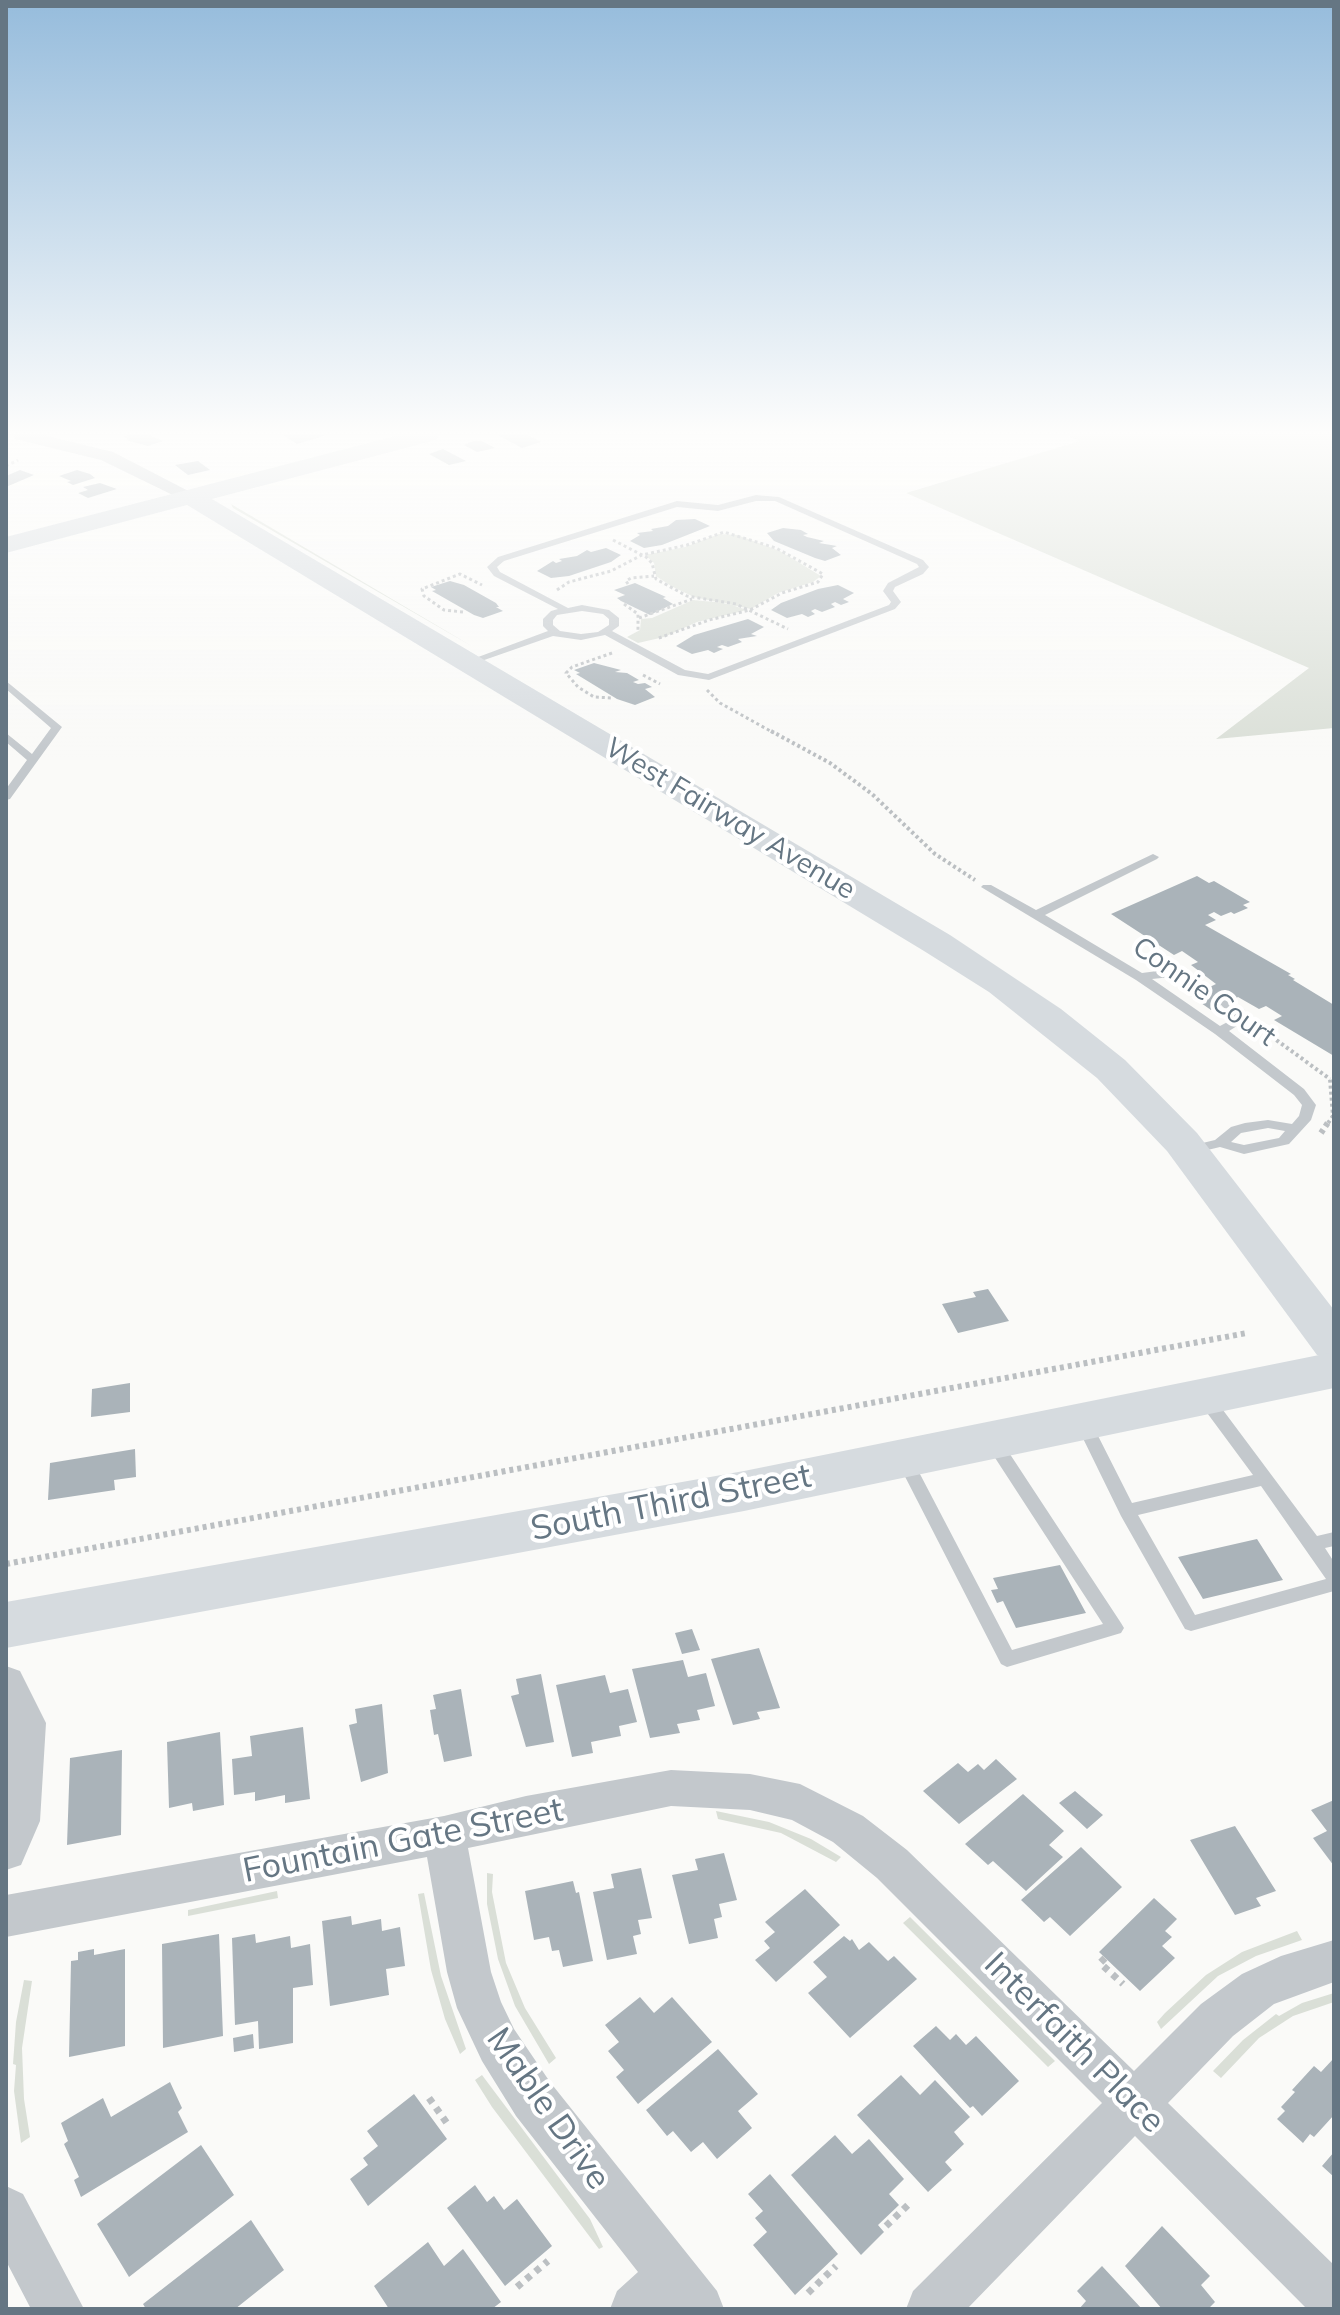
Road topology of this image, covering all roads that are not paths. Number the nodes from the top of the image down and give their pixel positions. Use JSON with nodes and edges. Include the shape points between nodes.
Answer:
{"nodes":[{"id":1,"x":268,"y":543,"type":"edge"},
{"id":2,"x":552,"y":543,"type":"edge"},
{"id":3,"x":874,"y":543,"type":"edge"},
{"id":4,"x":564,"y":609,"type":"junction"},
{"id":5,"x":554,"y":632,"type":"junction"},
{"id":6,"x":606,"y":632,"type":"junction"},
{"id":7,"x":467,"y":663,"type":"junction"},
{"id":8,"x":6,"y":684,"type":"edge"},
{"id":9,"x":6,"y":736,"type":"edge"},
{"id":10,"x":33,"y":760,"type":"junction"},
{"id":11,"x":6,"y":797,"type":"edge"},
{"id":12,"x":1153,"y":857,"type":"dead end"},
{"id":13,"x":987,"y":887,"type":"road end"},
{"id":14,"x":1036,"y":915,"type":"junction"},
{"id":15,"x":1140,"y":977,"type":"junction"},
{"id":16,"x":1206,"y":989,"type":"dead end"},
{"id":17,"x":1226,"y":1003,"type":"dead end"},
{"id":18,"x":1220,"y":1031,"type":"junction"},
{"id":19,"x":1292,"y":1128,"type":"junction"},
{"id":20,"x":1205,"y":1147,"type":"junction"},
{"id":21,"x":1334,"y":1343,"type":"edge"},
{"id":22,"x":1334,"y":1370,"type":"edge"},
{"id":23,"x":1204,"y":1396,"type":"junction"},
{"id":24,"x":1082,"y":1421,"type":"junction"},
{"id":25,"x":992,"y":1440,"type":"junction"},
{"id":26,"x":903,"y":1458,"type":"junction"},
{"id":27,"x":1264,"y":1479,"type":"junction"},
{"id":28,"x":1127,"y":1511,"type":"junction"},
{"id":29,"x":1334,"y":1539,"type":"edge"},
{"id":30,"x":1313,"y":1544,"type":"junction"},
{"id":31,"x":1334,"y":1576,"type":"edge"},
{"id":32,"x":1334,"y":1584,"type":"edge"},
{"id":33,"x":6,"y":1625,"type":"edge"},
{"id":34,"x":6,"y":1683,"type":"edge"},
{"id":35,"x":800,"y":1803,"type":"joint"},
{"id":36,"x":444,"y":1835,"type":"junction"},
{"id":37,"x":6,"y":1851,"type":"edge"},
{"id":38,"x":6,"y":1916,"type":"edge"},
{"id":39,"x":1334,"y":1961,"type":"edge"},
{"id":40,"x":1135,"y":2104,"type":"junction"},
{"id":41,"x":6,"y":2211,"type":"edge"},
{"id":42,"x":686,"y":2293,"type":"edge"},
{"id":43,"x":1334,"y":2300,"type":"edge"},
{"id":44,"x":59,"y":2309,"type":"edge"},
{"id":45,"x":635,"y":2309,"type":"edge"},
{"id":46,"x":931,"y":2309,"type":"edge"}],
"edges":[{"from":1,"to":7,"type":"street","name":"West Fairway Avenue"},
{"from":2,"to":4,"type":"lane","via":[[501,559],[492,567]]},
{"from":3,"to":6,"type":"lane","via":[[923,565],[920,572],[891,585],[888,591],[896,602],[892,607],[705,678],[678,671]]},
{"from":4,"to":5,"type":"lane","via":[[548,619]]},
{"from":4,"to":6,"type":"lane","via":[[606,612],[615,623]]},
{"from":5,"to":6,"type":"lane","via":[[581,637]]},
{"from":5,"to":7,"type":"lane"},
{"from":7,"to":20,"type":"street","name":"West Fairway Avenue","via":[[1002,984]]},
{"from":8,"to":10,"type":"lane","via":[[57,727]]},
{"from":9,"to":10,"type":"lane"},
{"from":10,"to":11,"type":"lane"},
{"from":12,"to":14,"type":"lane"},
{"from":13,"to":14,"type":"lane","name":"Connie Court"},
{"from":14,"to":15,"type":"lane","name":"Connie Court"},
{"from":15,"to":16,"type":"lane","via":[[1173,973]]},
{"from":15,"to":18,"type":"lane","name":"Connie Court"},
{"from":17,"to":18,"type":"lane","via":[[1242,1019]]},
{"from":18,"to":19,"type":"lane","name":"Connie Court","via":[[1307,1101],[1308,1114]]},
{"from":19,"to":20,"type":"lane","via":[[1250,1126]]},
{"from":19,"to":20,"type":"lane","via":[[1284,1141],[1244,1150]]},
{"from":20,"to":21,"type":"street","name":"West Fairway Avenue"},
{"from":22,"to":23,"type":"highway","name":"South Third Street"},
{"from":23,"to":24,"type":"highway","name":"South Third Street"},
{"from":23,"to":27,"type":"lane"},
{"from":24,"to":25,"type":"highway","name":"South Third Street"},
{"from":24,"to":28,"type":"lane"},
{"from":25,"to":26,"type":"highway","name":"South Third Street"},
{"from":25,"to":26,"type":"lane","via":[[1115,1628],[1007,1659]]},
{"from":26,"to":33,"type":"highway","name":"South Third Street"},
{"from":27,"to":28,"type":"lane"},
{"from":27,"to":30,"type":"lane"},
{"from":28,"to":32,"type":"lane","via":[[1191,1624]]},
{"from":29,"to":30,"type":"lane"},
{"from":30,"to":31,"type":"lane"},
{"from":34,"to":37,"type":"street","via":[[26,1723],[19,1821]]},
{"from":35,"to":36,"type":"street","name":"Fountain Gate Street","via":[[750,1792],[671,1788]]},
{"from":35,"to":40,"type":"street","name":"Interfaith Place","via":[[848,1829],[892,1864]]},
{"from":36,"to":38,"type":"street","name":"Fountain Gate Street"},
{"from":36,"to":42,"type":"street","name":"Mable Drive","via":[[469,1972],[498,2045],[533,2099]]},
{"from":39,"to":40,"type":"street","via":[[1258,1989],[1217,2020]]},
{"from":40,"to":43,"type":"street","name":"Interfaith Place"},
{"from":40,"to":46,"type":"street"},
{"from":41,"to":44,"type":"street"},
{"from":42,"to":45,"type":"street"}]}
